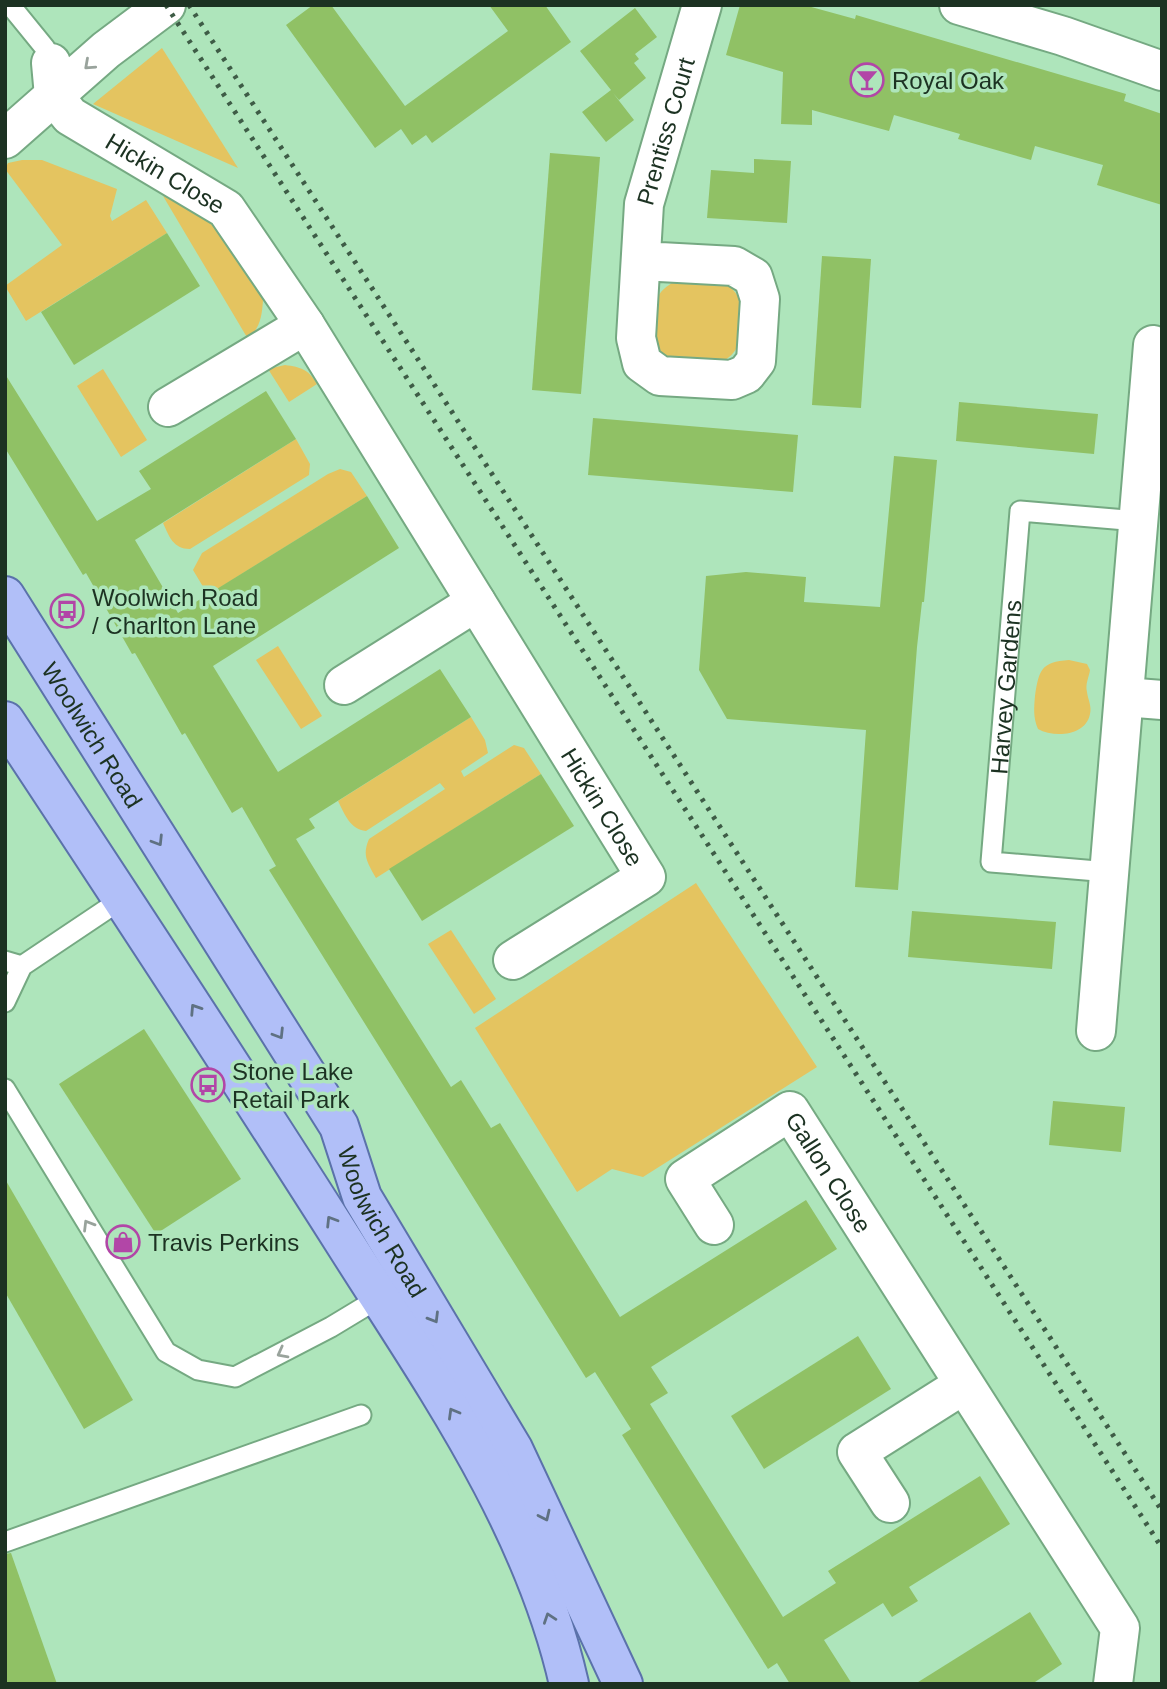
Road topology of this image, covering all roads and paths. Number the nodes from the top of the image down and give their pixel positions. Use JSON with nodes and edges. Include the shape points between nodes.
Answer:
{"nodes":[{"id":1,"x":10,"y":5,"type":"edge"},
{"id":2,"x":124,"y":5,"type":"edge"},
{"id":3,"x":166,"y":5,"type":"edge"},
{"id":4,"x":702,"y":5,"type":"edge"},
{"id":5,"x":959,"y":5,"type":"edge"},
{"id":6,"x":1162,"y":71,"type":"edge"},
{"id":7,"x":53,"y":80,"type":"junction"},
{"id":8,"x":5,"y":104,"type":"edge"},
{"id":9,"x":5,"y":139,"type":"edge"},
{"id":10,"x":641,"y":261,"type":"dead end"},
{"id":11,"x":305,"y":325,"type":"junction"},
{"id":12,"x":1153,"y":345,"type":"dead end"},
{"id":13,"x":167,"y":407,"type":"dead end"},
{"id":14,"x":1138,"y":521,"type":"junction"},
{"id":15,"x":5,"y":596,"type":"edge"},
{"id":16,"x":476,"y":602,"type":"junction"},
{"id":17,"x":344,"y":685,"type":"dead end"},
{"id":18,"x":1124,"y":696,"type":"junction"},
{"id":19,"x":1162,"y":700,"type":"edge"},
{"id":20,"x":5,"y":721,"type":"edge"},
{"id":21,"x":1109,"y":872,"type":"junction"},
{"id":22,"x":122,"y":899,"type":"junction"},
{"id":23,"x":513,"y":960,"type":"dead end"},
{"id":24,"x":14,"y":963,"type":"edge"},
{"id":25,"x":5,"y":1002,"type":"edge"},
{"id":26,"x":1096,"y":1031,"type":"dead end"},
{"id":27,"x":5,"y":1089,"type":"edge"},
{"id":28,"x":714,"y":1225,"type":"dead end"},
{"id":29,"x":379,"y":1298,"type":"junction"},
{"id":30,"x":963,"y":1384,"type":"junction"},
{"id":31,"x":362,"y":1415,"type":"dead end"},
{"id":32,"x":890,"y":1503,"type":"dead end"},
{"id":33,"x":5,"y":1542,"type":"edge"},
{"id":34,"x":569,"y":1684,"type":"edge"},
{"id":35,"x":623,"y":1684,"type":"edge"},
{"id":36,"x":1113,"y":1684,"type":"edge"}],
"edges":[{"from":1,"to":7,"type":"lane","via":[[45,48]]},
{"from":2,"to":7,"type":"street","via":[[99,22]]},
{"from":3,"to":7,"type":"street","one_way":true,"via":[[106,50]]},
{"from":4,"to":10,"type":"street","name":"Prentiss Court","via":[[644,204]]},
{"from":5,"to":6,"type":"street"},
{"from":7,"to":8,"type":"street"},
{"from":7,"to":9,"type":"street"},
{"from":7,"to":11,"type":"street","name":"Hickin Close","via":[[70,116],[226,209]]},
{"from":11,"to":13,"type":"street"},
{"from":11,"to":16,"type":"street","name":"Hickin Close"},
{"from":12,"to":14,"type":"street"},
{"from":14,"to":18,"type":"street"},
{"from":14,"to":21,"type":"lane","name":"Harvey Gardens","via":[[1020,511],[1013,592],[991,863]]},
{"from":15,"to":35,"type":"main road","name":"Woolwich Road","one_way":true,"via":[[339,1126],[362,1197],[513,1449]]},
{"from":16,"to":17,"type":"street"},
{"from":16,"to":23,"type":"street","name":"Hickin Close","via":[[646,877]]},
{"from":18,"to":19,"type":"street"},
{"from":18,"to":21,"type":"street"},
{"from":20,"to":22,"type":"main road","name":"Woolwich Road"},
{"from":21,"to":26,"type":"street"},
{"from":22,"to":24,"type":"lane"},
{"from":29,"to":22,"type":"main road","name":"Woolwich Road","one_way":true},
{"from":24,"to":25,"type":"lane"},
{"from":29,"to":27,"type":"lane","one_way":true,"via":[[235,1377],[187,1364],[166,1352]]},
{"from":28,"to":30,"type":"street","name":"Gallon Close","via":[[685,1179],[790,1111]]},
{"from":34,"to":29,"type":"main road","name":"Woolwich Road","one_way":true,"via":[[526,1552],[484,1466]]},
{"from":30,"to":32,"type":"street","via":[[857,1452]]},
{"from":30,"to":36,"type":"street","name":"Gallon Close","via":[[1120,1628]]},
{"from":31,"to":33,"type":"lane"}]}
